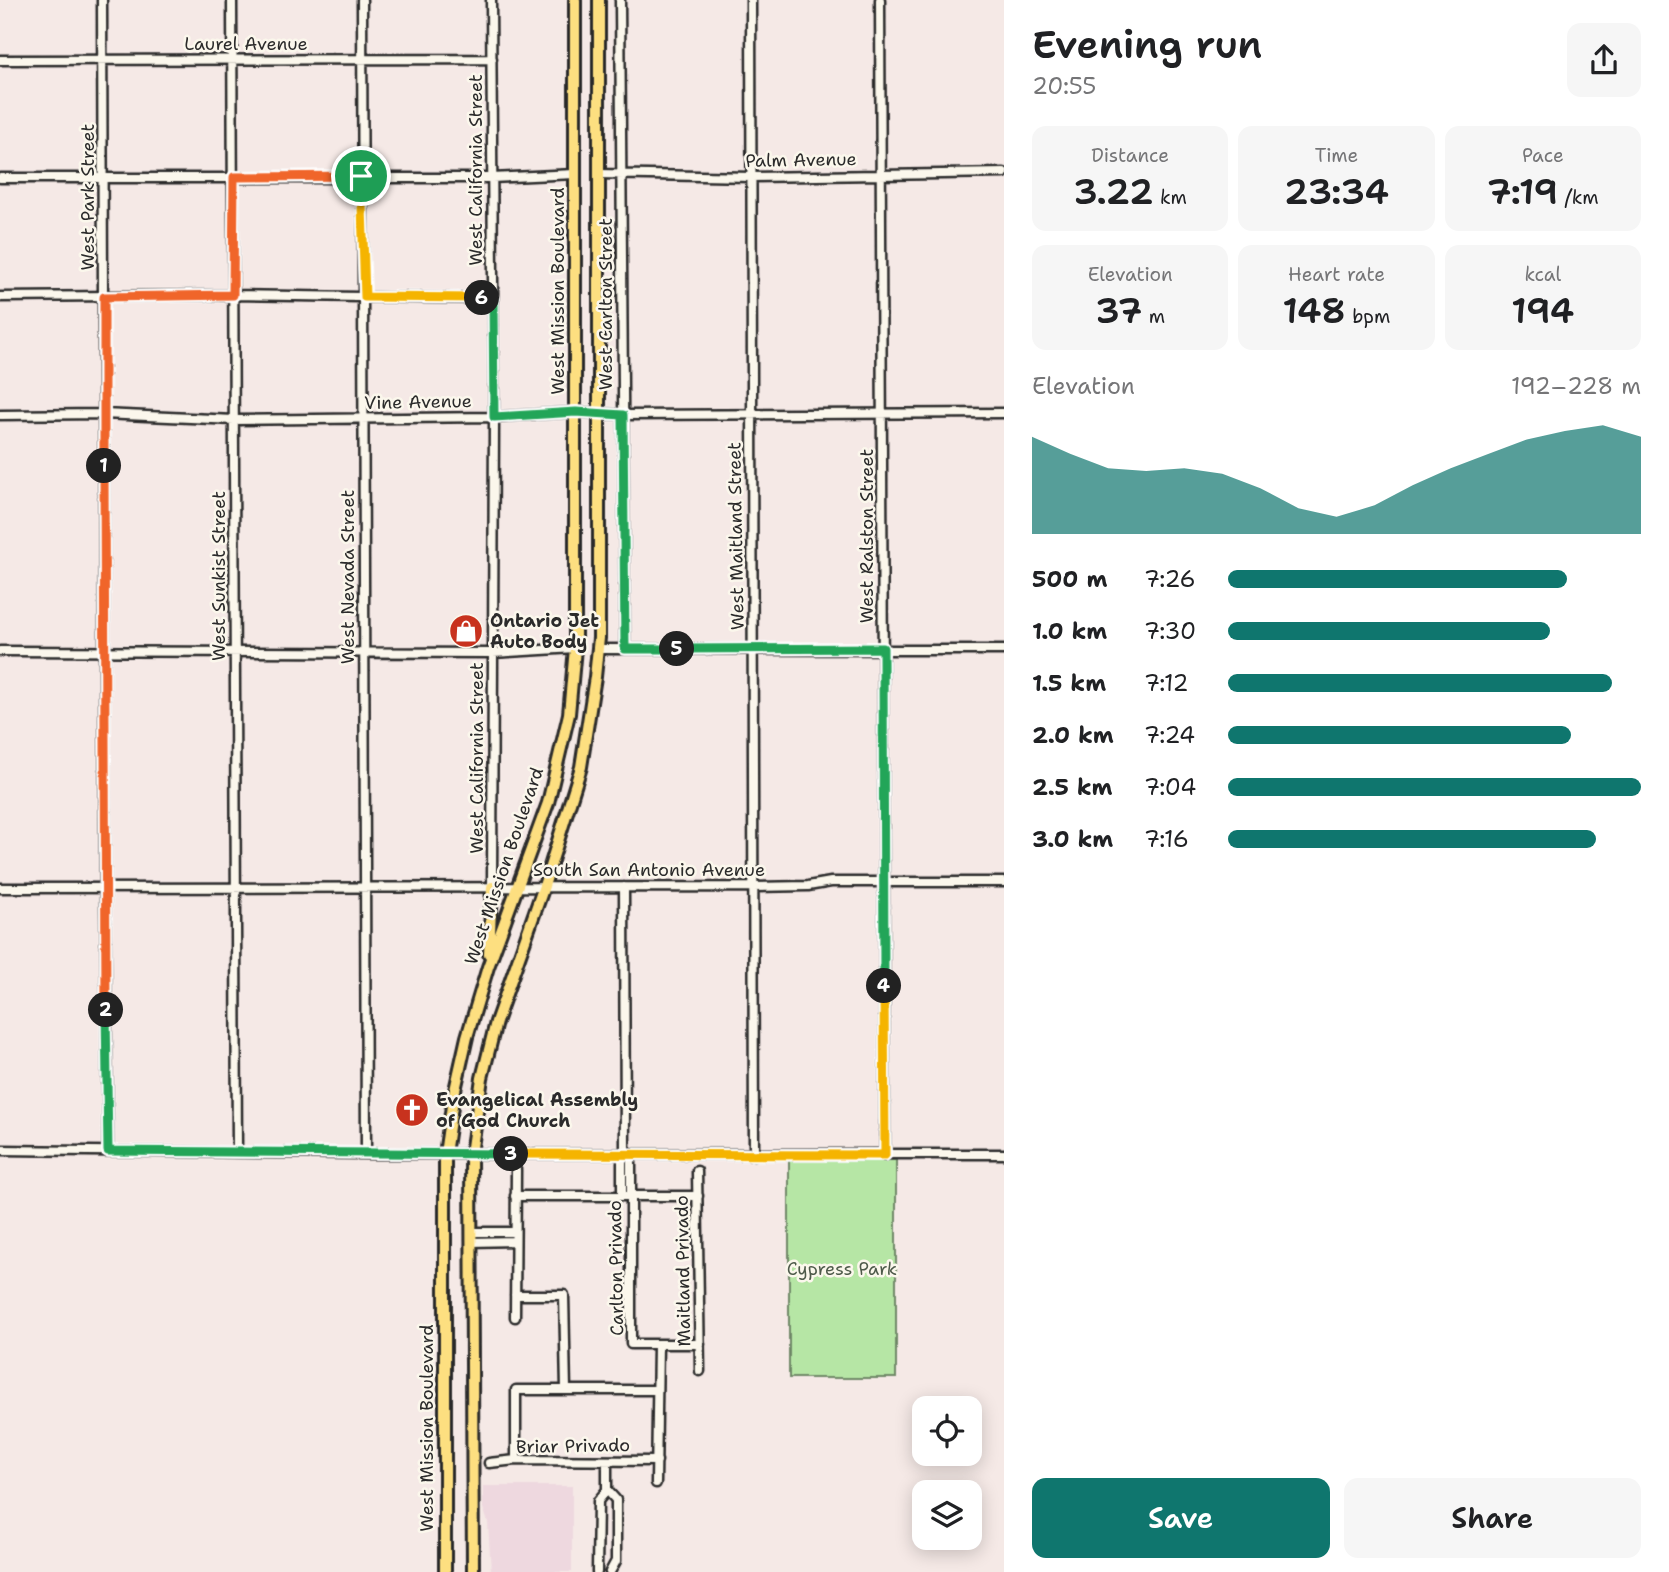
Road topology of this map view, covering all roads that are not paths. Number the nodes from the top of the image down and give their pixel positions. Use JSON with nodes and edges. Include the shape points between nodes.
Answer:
{"nodes":[{"id":1,"x":102,"y":0,"type":"edge"},
{"id":2,"x":232,"y":0,"type":"edge"},
{"id":3,"x":362,"y":0,"type":"edge"},
{"id":4,"x":491,"y":0,"type":"edge"},
{"id":5,"x":575,"y":0,"type":"edge"},
{"id":6,"x":599,"y":0,"type":"edge"},
{"id":7,"x":620,"y":0,"type":"edge"},
{"id":8,"x":751,"y":0,"type":"edge"},
{"id":9,"x":880,"y":0,"type":"edge"},
{"id":10,"x":362,"y":58,"type":"junction"},
{"id":11,"x":492,"y":59,"type":"junction"},
{"id":12,"x":0,"y":60,"type":"edge"},
{"id":13,"x":104,"y":60,"type":"junction"},
{"id":14,"x":233,"y":60,"type":"junction"},
{"id":15,"x":1004,"y":173,"type":"edge"},
{"id":16,"x":575,"y":174,"type":"junction"},
{"id":17,"x":598,"y":174,"type":"junction"},
{"id":18,"x":880,"y":174,"type":"junction"},
{"id":19,"x":621,"y":175,"type":"junction"},
{"id":20,"x":361,"y":176,"type":"junction"},
{"id":21,"x":234,"y":177,"type":"junction"},
{"id":22,"x":751,"y":177,"type":"junction"},
{"id":23,"x":0,"y":178,"type":"edge"},
{"id":24,"x":103,"y":178,"type":"junction"},
{"id":25,"x":492,"y":178,"type":"junction"},
{"id":26,"x":233,"y":295,"type":"junction"},
{"id":27,"x":0,"y":297,"type":"edge"},
{"id":28,"x":104,"y":297,"type":"junction"},
{"id":29,"x":365,"y":297,"type":"junction"},
{"id":30,"x":493,"y":299,"type":"junction"},
{"id":31,"x":576,"y":412,"type":"junction"},
{"id":32,"x":883,"y":412,"type":"junction"},
{"id":33,"x":1004,"y":413,"type":"edge"},
{"id":34,"x":103,"y":414,"type":"junction"},
{"id":35,"x":600,"y":414,"type":"junction"},
{"id":36,"x":751,"y":414,"type":"junction"},
{"id":37,"x":0,"y":415,"type":"edge"},
{"id":38,"x":623,"y":415,"type":"junction"},
{"id":39,"x":494,"y":417,"type":"junction"},
{"id":40,"x":364,"y":418,"type":"junction"},
{"id":41,"x":234,"y":420,"type":"junction"},
{"id":42,"x":575,"y":648,"type":"junction"},
{"id":43,"x":883,"y":648,"type":"junction"},
{"id":44,"x":598,"y":649,"type":"junction"},
{"id":45,"x":625,"y":649,"type":"junction"},
{"id":46,"x":753,"y":649,"type":"junction"},
{"id":47,"x":1004,"y":650,"type":"edge"},
{"id":48,"x":0,"y":651,"type":"edge"},
{"id":49,"x":104,"y":651,"type":"junction"},
{"id":50,"x":236,"y":652,"type":"junction"},
{"id":51,"x":364,"y":652,"type":"junction"},
{"id":52,"x":493,"y":653,"type":"junction"},
{"id":53,"x":883,"y":882,"type":"junction"},
{"id":54,"x":1004,"y":882,"type":"edge"},
{"id":55,"x":235,"y":886,"type":"junction"},
{"id":56,"x":518,"y":886,"type":"junction"},
{"id":57,"x":544,"y":886,"type":"junction"},
{"id":58,"x":365,"y":887,"type":"junction"},
{"id":59,"x":492,"y":887,"type":"junction"},
{"id":60,"x":624,"y":887,"type":"junction"},
{"id":61,"x":752,"y":887,"type":"junction"},
{"id":62,"x":0,"y":888,"type":"edge"},
{"id":63,"x":105,"y":888,"type":"junction"},
{"id":64,"x":488,"y":967,"type":"junction"},
{"id":65,"x":0,"y":1150,"type":"edge"},
{"id":66,"x":108,"y":1151,"type":"junction"},
{"id":67,"x":237,"y":1152,"type":"junction"},
{"id":68,"x":626,"y":1153,"type":"junction"},
{"id":69,"x":366,"y":1154,"type":"junction"},
{"id":70,"x":445,"y":1154,"type":"junction"},
{"id":71,"x":471,"y":1154,"type":"junction"},
{"id":72,"x":1004,"y":1154,"type":"edge"},
{"id":73,"x":754,"y":1155,"type":"junction"},
{"id":74,"x":885,"y":1155,"type":"junction"},
{"id":75,"x":516,"y":1170,"type":"dead end"},
{"id":76,"x":697,"y":1171,"type":"dead end"},
{"id":77,"x":515,"y":1196,"type":"junction"},
{"id":78,"x":626,"y":1196,"type":"junction"},
{"id":79,"x":698,"y":1196,"type":"junction"},
{"id":80,"x":515,"y":1236,"type":"junction"},
{"id":81,"x":471,"y":1237,"type":"junction"},
{"id":82,"x":515,"y":1296,"type":"junction"},
{"id":83,"x":515,"y":1317,"type":"dead end"},
{"id":84,"x":658,"y":1343,"type":"junction"},
{"id":85,"x":700,"y":1344,"type":"junction"},
{"id":86,"x":700,"y":1371,"type":"dead end"},
{"id":87,"x":566,"y":1390,"type":"junction"},
{"id":88,"x":657,"y":1390,"type":"junction"},
{"id":89,"x":516,"y":1460,"type":"junction"},
{"id":90,"x":607,"y":1461,"type":"junction"},
{"id":91,"x":657,"y":1461,"type":"junction"},
{"id":92,"x":489,"y":1463,"type":"dead end"},
{"id":93,"x":656,"y":1483,"type":"dead end"},
{"id":94,"x":607,"y":1490,"type":"junction"},
{"id":95,"x":597,"y":1539,"type":"junction"},
{"id":96,"x":616,"y":1539,"type":"junction"},
{"id":97,"x":445,"y":1572,"type":"edge"},
{"id":98,"x":473,"y":1572,"type":"edge"},
{"id":99,"x":597,"y":1572,"type":"edge"},
{"id":100,"x":610,"y":1572,"type":"edge"}],
"edges":[{"from":1,"to":13,"type":"street","name":"West Park Street"},
{"from":2,"to":14,"type":"street","name":"West Sunkist Street"},
{"from":3,"to":10,"type":"street","name":"West Nevada Street"},
{"from":4,"to":11,"type":"street","name":"West California Street"},
{"from":5,"to":16,"type":"main road","name":"West Mission Boulevard"},
{"from":6,"to":17,"type":"main road"},
{"from":7,"to":19,"type":"street","name":"West Carlton Street"},
{"from":8,"to":22,"type":"street","name":"West Maitland Street"},
{"from":9,"to":18,"type":"street","name":"West Ralston Street"},
{"from":10,"to":11,"type":"street","name":"Laurel Avenue"},
{"from":10,"to":14,"type":"street","name":"Laurel Avenue"},
{"from":10,"to":20,"type":"street","name":"West Nevada Street"},
{"from":11,"to":25,"type":"street","name":"West California Street"},
{"from":12,"to":13,"type":"street","name":"Laurel Avenue"},
{"from":13,"to":14,"type":"street","name":"Laurel Avenue"},
{"from":13,"to":24,"type":"street","name":"West Park Street"},
{"from":14,"to":21,"type":"street","name":"West Sunkist Street"},
{"from":15,"to":18,"type":"street","name":"Palm Avenue"},
{"from":16,"to":25,"type":"street"},
{"from":16,"to":31,"type":"main road","name":"West Mission Boulevard"},
{"from":17,"to":19,"type":"street","name":"Palm Avenue"},
{"from":17,"to":35,"type":"main road"},
{"from":18,"to":22,"type":"street","name":"Palm Avenue"},
{"from":18,"to":32,"type":"street","name":"West Ralston Street"},
{"from":19,"to":22,"type":"street","name":"Palm Avenue"},
{"from":19,"to":38,"type":"street","name":"West Carlton Street"},
{"from":20,"to":21,"type":"street"},
{"from":20,"to":25,"type":"street"},
{"from":20,"to":29,"type":"street","name":"West Nevada Street"},
{"from":21,"to":24,"type":"street"},
{"from":21,"to":26,"type":"street","name":"West Sunkist Street"},
{"from":22,"to":36,"type":"street","name":"West Maitland Street"},
{"from":23,"to":24,"type":"street"},
{"from":24,"to":28,"type":"street","name":"West Park Street"},
{"from":25,"to":30,"type":"street","name":"West California Street"},
{"from":26,"to":28,"type":"street"},
{"from":26,"to":29,"type":"street"},
{"from":26,"to":41,"type":"street","name":"West Sunkist Street"},
{"from":27,"to":28,"type":"street"},
{"from":28,"to":34,"type":"street","name":"West Park Street"},
{"from":29,"to":30,"type":"street"},
{"from":29,"to":40,"type":"street","name":"West Nevada Street"},
{"from":30,"to":39,"type":"street","name":"West California Street"},
{"from":31,"to":35,"type":"street","name":"Vine Avenue"},
{"from":31,"to":39,"type":"street","name":"Vine Avenue"},
{"from":31,"to":42,"type":"main road","name":"West Mission Boulevard"},
{"from":32,"to":33,"type":"street","name":"Vine Avenue"},
{"from":32,"to":36,"type":"street","name":"Vine Avenue"},
{"from":32,"to":43,"type":"street","name":"West Ralston Street"},
{"from":34,"to":37,"type":"street","name":"Vine Avenue"},
{"from":34,"to":41,"type":"street","name":"Vine Avenue"},
{"from":34,"to":49,"type":"street","name":"West Park Street"},
{"from":35,"to":38,"type":"street","name":"Vine Avenue"},
{"from":35,"to":44,"type":"main road"},
{"from":36,"to":38,"type":"street","name":"Vine Avenue"},
{"from":36,"to":46,"type":"street","name":"West Maitland Street"},
{"from":38,"to":45,"type":"street","name":"West Carlton Street"},
{"from":39,"to":40,"type":"street","name":"Vine Avenue"},
{"from":39,"to":52,"type":"street","name":"West California Street"},
{"from":40,"to":41,"type":"street","name":"Vine Avenue"},
{"from":40,"to":51,"type":"street","name":"West Nevada Street"},
{"from":41,"to":50,"type":"street","name":"West Sunkist Street"},
{"from":42,"to":52,"type":"street"},
{"from":42,"to":56,"type":"main road","name":"West Mission Boulevard","via":[[569,714],[548,803]]},
{"from":43,"to":46,"type":"street"},
{"from":43,"to":47,"type":"street"},
{"from":43,"to":53,"type":"street","name":"West Ralston Street"},
{"from":44,"to":45,"type":"street"},
{"from":44,"to":57,"type":"main road","via":[[581,767]]},
{"from":45,"to":46,"type":"street"},
{"from":46,"to":61,"type":"street","name":"West Maitland Street"},
{"from":48,"to":49,"type":"street"},
{"from":49,"to":50,"type":"street"},
{"from":49,"to":63,"type":"street","name":"West Park Street"},
{"from":50,"to":51,"type":"street"},
{"from":50,"to":55,"type":"street","name":"West Sunkist Street"},
{"from":51,"to":52,"type":"street"},
{"from":51,"to":58,"type":"street","name":"West Nevada Street"},
{"from":52,"to":59,"type":"street","name":"West California Street"},
{"from":53,"to":54,"type":"street","name":"South San Antonio Avenue"},
{"from":53,"to":61,"type":"street","name":"South San Antonio Avenue"},
{"from":53,"to":74,"type":"street","name":"West Ralston Street"},
{"from":55,"to":58,"type":"street","name":"South San Antonio Avenue"},
{"from":55,"to":63,"type":"street","name":"South San Antonio Avenue"},
{"from":55,"to":67,"type":"street","name":"West Sunkist Street"},
{"from":56,"to":57,"type":"street","name":"South San Antonio Avenue"},
{"from":56,"to":59,"type":"street","name":"South San Antonio Avenue"},
{"from":56,"to":64,"type":"main road","name":"West Mission Boulevard"},
{"from":57,"to":60,"type":"street","name":"South San Antonio Avenue"},
{"from":57,"to":71,"type":"main road","via":[[496,1021]]},
{"from":58,"to":59,"type":"street","name":"South San Antonio Avenue"},
{"from":58,"to":69,"type":"street","name":"West Nevada Street"},
{"from":59,"to":64,"type":"main road"},
{"from":60,"to":61,"type":"street","name":"South San Antonio Avenue"},
{"from":60,"to":68,"type":"street"},
{"from":61,"to":73,"type":"street","name":"West Maitland Street"},
{"from":62,"to":63,"type":"street","name":"South San Antonio Avenue"},
{"from":63,"to":66,"type":"street","name":"West Park Street"},
{"from":64,"to":70,"type":"main road","name":"West Mission Boulevard","via":[[467,1037]]},
{"from":65,"to":66,"type":"street"},
{"from":66,"to":67,"type":"street"},
{"from":67,"to":69,"type":"street"},
{"from":68,"to":71,"type":"street"},
{"from":68,"to":73,"type":"street"},
{"from":68,"to":78,"type":"street","name":"Carlton Privado"},
{"from":69,"to":70,"type":"street"},
{"from":70,"to":71,"type":"street"},
{"from":70,"to":97,"type":"main road","name":"West Mission Boulevard"},
{"from":71,"to":81,"type":"main road"},
{"from":72,"to":74,"type":"street"},
{"from":73,"to":74,"type":"street"},
{"from":75,"to":77,"type":"street"},
{"from":76,"to":79,"type":"street","name":"Maitland Privado"},
{"from":77,"to":78,"type":"street"},
{"from":77,"to":80,"type":"street"},
{"from":78,"to":79,"type":"street"},
{"from":78,"to":84,"type":"street","name":"Carlton Privado","via":[[631,1344]]},
{"from":79,"to":85,"type":"street","name":"Maitland Privado"},
{"from":80,"to":81,"type":"street"},
{"from":80,"to":82,"type":"street"},
{"from":81,"to":98,"type":"main road"},
{"from":82,"to":83,"type":"street"},
{"from":82,"to":87,"type":"street","via":[[564,1295]]},
{"from":84,"to":85,"type":"street"},
{"from":84,"to":88,"type":"street"},
{"from":85,"to":86,"type":"street","name":"Maitland Privado"},
{"from":87,"to":88,"type":"street"},
{"from":87,"to":89,"type":"street","via":[[516,1390]]},
{"from":88,"to":91,"type":"street"},
{"from":89,"to":90,"type":"street","name":"Briar Privado"},
{"from":89,"to":92,"type":"street","name":"Briar Privado"},
{"from":90,"to":91,"type":"street","name":"Briar Privado"},
{"from":90,"to":94,"type":"street"},
{"from":91,"to":93,"type":"street"},
{"from":94,"to":95,"type":"street","via":[[597,1501]]},
{"from":94,"to":96,"type":"street","via":[[616,1500]]},
{"from":95,"to":96,"type":"street"},
{"from":95,"to":99,"type":"street"},
{"from":96,"to":100,"type":"street","via":[[616,1561]]}]}
